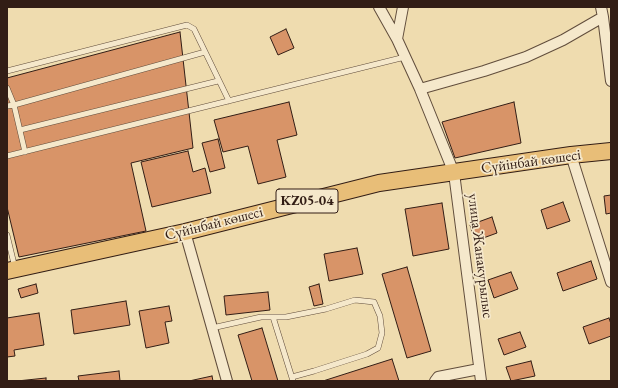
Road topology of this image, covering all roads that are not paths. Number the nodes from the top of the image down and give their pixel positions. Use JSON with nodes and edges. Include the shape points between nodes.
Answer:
{"nodes":[{"id":1,"x":379,"y":7,"type":"edge"},
{"id":2,"x":403,"y":7,"type":"edge"},
{"id":3,"x":602,"y":12,"type":"edge"},
{"id":4,"x":397,"y":39,"type":"junction"},
{"id":5,"x":205,"y":52,"type":"junction"},
{"id":6,"x":405,"y":57,"type":"junction"},
{"id":7,"x":7,"y":71,"type":"edge"},
{"id":8,"x":218,"y":81,"type":"junction"},
{"id":9,"x":611,"y":81,"type":"edge"},
{"id":10,"x":7,"y":88,"type":"edge"},
{"id":11,"x":420,"y":89,"type":"junction"},
{"id":12,"x":229,"y":102,"type":"junction"},
{"id":13,"x":14,"y":105,"type":"junction"},
{"id":14,"x":7,"y":106,"type":"edge"},
{"id":15,"x":20,"y":130,"type":"junction"},
{"id":16,"x":611,"y":151,"type":"edge"},
{"id":17,"x":25,"y":152,"type":"junction"},
{"id":18,"x":571,"y":155,"type":"junction"},
{"id":19,"x":7,"y":156,"type":"edge"},
{"id":20,"x":454,"y":173,"type":"junction"},
{"id":21,"x":185,"y":232,"type":"junction"},
{"id":22,"x":7,"y":235,"type":"edge"},
{"id":23,"x":11,"y":270,"type":"edge"},
{"id":24,"x":611,"y":282,"type":"edge"},
{"id":25,"x":273,"y":317,"type":"junction"},
{"id":26,"x":212,"y":328,"type":"junction"},
{"id":27,"x":479,"y":369,"type":"junction"},
{"id":28,"x":292,"y":379,"type":"edge"},
{"id":29,"x":227,"y":381,"type":"edge"},
{"id":30,"x":435,"y":381,"type":"edge"},
{"id":31,"x":481,"y":381,"type":"edge"}],
"edges":[{"from":1,"to":4,"type":"street","name":"улица Жанакурылыс"},
{"from":2,"to":4,"type":"street"},
{"from":3,"to":9,"type":"street"},
{"from":3,"to":11,"type":"street","via":[[563,40],[526,57]]},
{"from":4,"to":6,"type":"street","name":"улица Жанакурылыс"},
{"from":5,"to":7,"type":"lane","via":[[194,29],[187,25]]},
{"from":5,"to":8,"type":"lane"},
{"from":5,"to":13,"type":"lane"},
{"from":6,"to":11,"type":"street","name":"улица Жанакурылыс"},
{"from":6,"to":12,"type":"lane"},
{"from":8,"to":12,"type":"lane"},
{"from":8,"to":15,"type":"lane"},
{"from":10,"to":13,"type":"lane"},
{"from":11,"to":20,"type":"street","name":"улица Жанакурылыс"},
{"from":12,"to":17,"type":"lane"},
{"from":13,"to":14,"type":"lane"},
{"from":13,"to":15,"type":"lane"},
{"from":15,"to":17,"type":"lane"},
{"from":16,"to":18,"type":"main road","name":"Сүйінбай көшесі","number":"KZ05-04"},
{"from":17,"to":19,"type":"lane"},
{"from":18,"to":20,"type":"main road","name":"Сүйінбай көшесі","number":"KZ05-04"},
{"from":18,"to":24,"type":"street"},
{"from":20,"to":21,"type":"main road","name":"Сүйінбай көшесі","number":"KZ05-04","via":[[379,183]]},
{"from":20,"to":27,"type":"street","name":"улица Жанакурылыс"},
{"from":21,"to":23,"type":"main road","name":"Сүйінбай көшесі","number":"KZ05-04"},
{"from":21,"to":26,"type":"street"},
{"from":22,"to":23,"type":"lane"},
{"from":25,"to":26,"type":"lane","via":[[261,317]]},
{"from":25,"to":28,"type":"lane"},
{"from":25,"to":28,"type":"lane","via":[[326,310],[354,300],[374,302],[380,316],[382,334],[378,348]]},
{"from":26,"to":29,"type":"street"},
{"from":27,"to":30,"type":"street","via":[[438,377]]},
{"from":27,"to":31,"type":"street","name":"улица Жанакурылыс"}]}
